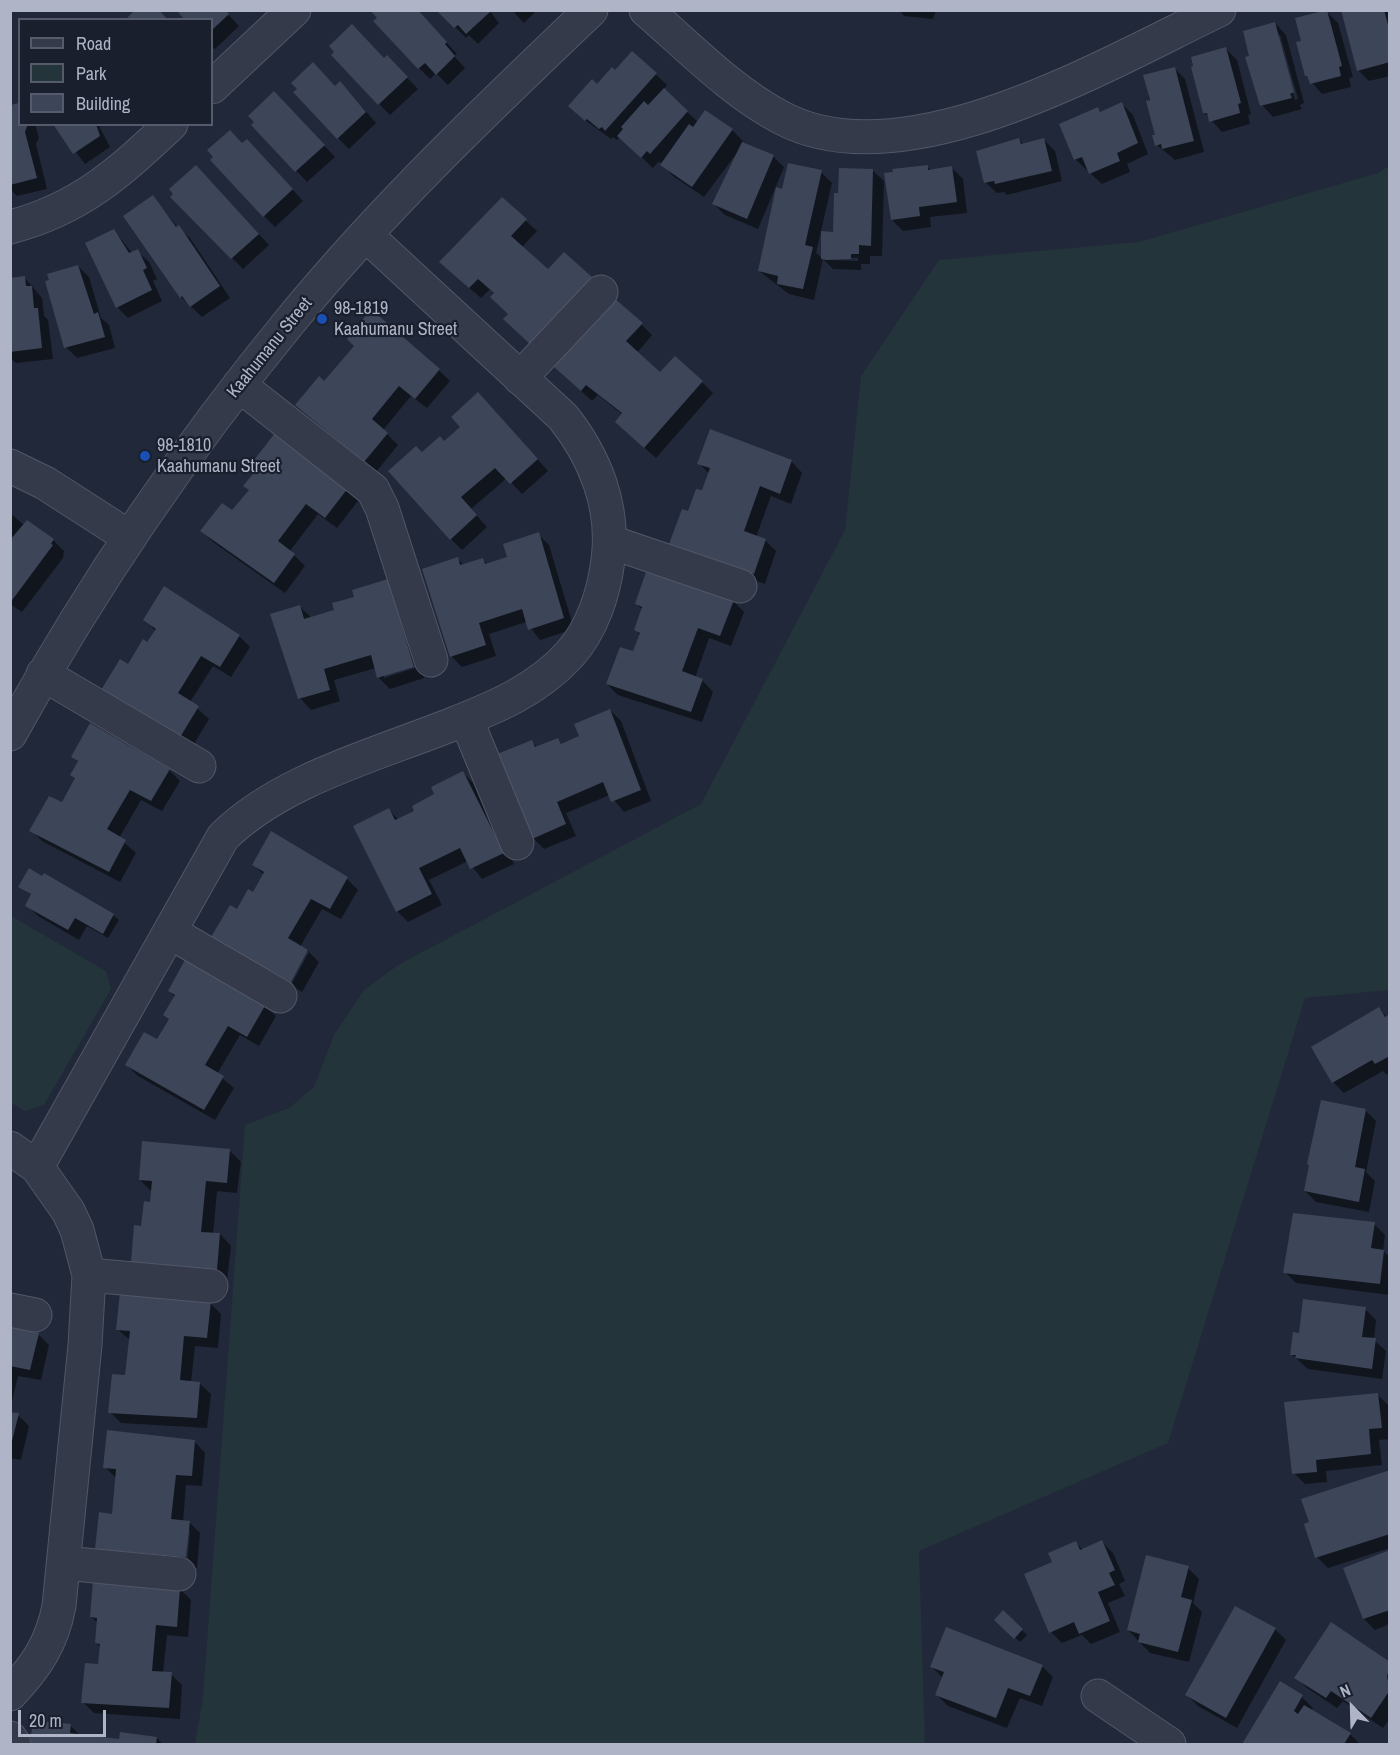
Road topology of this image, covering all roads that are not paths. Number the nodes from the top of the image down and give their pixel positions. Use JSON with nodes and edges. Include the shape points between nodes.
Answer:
{"nodes":[{"id":1,"x":294,"y":10,"type":"edge"},
{"id":2,"x":591,"y":10,"type":"edge"},
{"id":3,"x":646,"y":10,"type":"edge"},
{"id":4,"x":1219,"y":10,"type":"edge"},
{"id":5,"x":213,"y":86,"type":"edge"},
{"id":6,"x":169,"y":126,"type":"edge"},
{"id":7,"x":10,"y":227,"type":"edge"},
{"id":8,"x":366,"y":235,"type":"junction"},
{"id":9,"x":600,"y":292,"type":"dead end"},
{"id":10,"x":520,"y":378,"type":"junction"},
{"id":11,"x":239,"y":385,"type":"junction"},
{"id":12,"x":10,"y":466,"type":"edge"},
{"id":13,"x":129,"y":537,"type":"junction"},
{"id":14,"x":611,"y":542,"type":"junction"},
{"id":15,"x":740,"y":586,"type":"dead end"},
{"id":16,"x":431,"y":660,"type":"dead end"},
{"id":17,"x":43,"y":674,"type":"junction"},
{"id":18,"x":466,"y":719,"type":"junction"},
{"id":19,"x":10,"y":734,"type":"edge"},
{"id":20,"x":199,"y":766,"type":"dead end"},
{"id":21,"x":517,"y":843,"type":"dead end"},
{"id":22,"x":170,"y":932,"type":"junction"},
{"id":23,"x":280,"y":996,"type":"dead end"},
{"id":24,"x":10,"y":1148,"type":"edge"},
{"id":25,"x":37,"y":1167,"type":"junction"},
{"id":26,"x":89,"y":1275,"type":"junction"},
{"id":27,"x":211,"y":1286,"type":"dead end"},
{"id":28,"x":64,"y":1563,"type":"junction"},
{"id":29,"x":179,"y":1574,"type":"dead end"},
{"id":30,"x":10,"y":1694,"type":"edge"},
{"id":31,"x":1098,"y":1696,"type":"dead end"},
{"id":32,"x":10,"y":1738,"type":"edge"},
{"id":33,"x":14,"y":1744,"type":"edge"},
{"id":34,"x":1169,"y":1744,"type":"edge"}],
"edges":[{"from":1,"to":5,"type":"street"},
{"from":2,"to":8,"type":"street","name":"Kaahumanu Street","via":[[488,108]]},
{"from":3,"to":4,"type":"street","via":[[735,86],[782,118],[836,136],[872,137],[896,136],[1006,109]]},
{"from":6,"to":7,"type":"street","via":[[131,162],[83,198],[56,212]]},
{"from":8,"to":10,"type":"street"},
{"from":8,"to":11,"type":"street","name":"Kaahumanu Street"},
{"from":9,"to":10,"type":"street"},
{"from":10,"to":14,"type":"street","via":[[563,417],[594,463]]},
{"from":11,"to":13,"type":"street","name":"Kaahumanu Street"},
{"from":11,"to":16,"type":"street","via":[[373,490]]},
{"from":12,"to":13,"type":"street","via":[[45,483]]},
{"from":13,"to":17,"type":"street","name":"Kaahumanu Street"},
{"from":14,"to":15,"type":"street"},
{"from":14,"to":18,"type":"street","via":[[606,576],[593,617],[571,654],[529,690]]},
{"from":17,"to":19,"type":"street","name":"Kaahumanu Street"},
{"from":17,"to":20,"type":"street"},
{"from":18,"to":21,"type":"street"},
{"from":18,"to":22,"type":"street","via":[[299,785],[259,807],[223,837]]},
{"from":22,"to":23,"type":"street"},
{"from":22,"to":25,"type":"street"},
{"from":24,"to":25,"type":"street"},
{"from":25,"to":26,"type":"street","via":[[68,1210]]},
{"from":26,"to":27,"type":"street"},
{"from":26,"to":28,"type":"street"},
{"from":28,"to":29,"type":"street"},
{"from":28,"to":30,"type":"street","via":[[59,1606],[48,1646],[32,1672]]},
{"from":31,"to":34,"type":"street"},
{"from":32,"to":33,"type":"street"}]}
